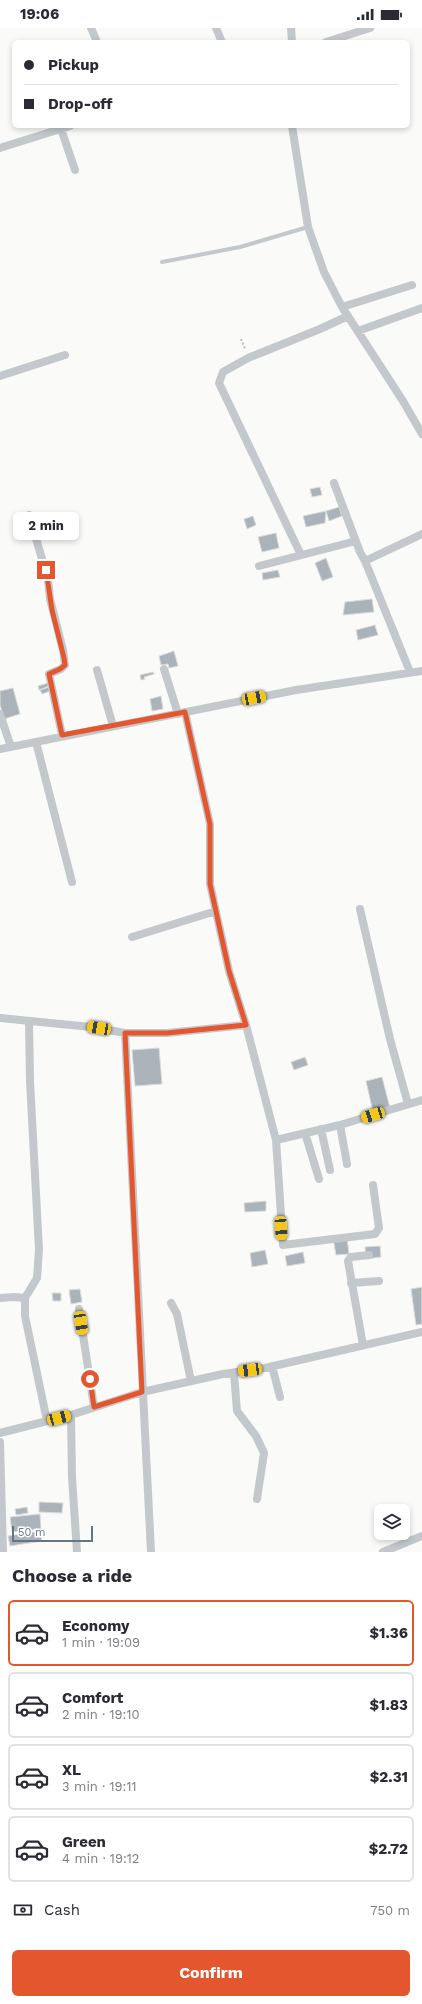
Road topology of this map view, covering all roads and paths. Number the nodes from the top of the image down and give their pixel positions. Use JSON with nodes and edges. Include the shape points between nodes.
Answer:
{"nodes":[{"id":1,"x":91,"y":28,"type":"edge"},
{"id":2,"x":216,"y":28,"type":"edge"},
{"id":3,"x":291,"y":28,"type":"edge"},
{"id":4,"x":370,"y":28,"type":"edge"},
{"id":5,"x":355,"y":33,"type":"junction"},
{"id":6,"x":96,"y":40,"type":"edge"},
{"id":7,"x":221,"y":40,"type":"edge"},
{"id":8,"x":292,"y":40,"type":"edge"},
{"id":9,"x":332,"y":40,"type":"edge"},
{"id":10,"x":356,"y":40,"type":"edge"},
{"id":11,"x":64,"y":128,"type":"edge"},
{"id":12,"x":292,"y":128,"type":"edge"},
{"id":13,"x":61,"y":129,"type":"junction"},
{"id":14,"x":0,"y":148,"type":"edge"},
{"id":15,"x":75,"y":170,"type":"dead end"},
{"id":16,"x":308,"y":227,"type":"junction"},
{"id":17,"x":162,"y":262,"type":"dead end"},
{"id":18,"x":412,"y":285,"type":"dead end"},
{"id":19,"x":342,"y":307,"type":"junction"},
{"id":20,"x":422,"y":308,"type":"edge"},
{"id":21,"x":348,"y":316,"type":"junction"},
{"id":22,"x":358,"y":331,"type":"junction"},
{"id":23,"x":65,"y":355,"type":"dead end"},
{"id":24,"x":0,"y":376,"type":"edge"},
{"id":25,"x":422,"y":434,"type":"edge"},
{"id":26,"x":334,"y":483,"type":"dead end"},
{"id":27,"x":29,"y":515,"type":"dead end"},
{"id":28,"x":422,"y":534,"type":"edge"},
{"id":29,"x":356,"y":541,"type":"junction"},
{"id":30,"x":302,"y":555,"type":"junction"},
{"id":31,"x":365,"y":561,"type":"junction"},
{"id":32,"x":259,"y":566,"type":"dead end"},
{"id":33,"x":164,"y":669,"type":"dead end"},
{"id":34,"x":97,"y":670,"type":"dead end"},
{"id":35,"x":422,"y":671,"type":"edge"},
{"id":36,"x":410,"y":672,"type":"junction"},
{"id":37,"x":181,"y":713,"type":"junction"},
{"id":38,"x":0,"y":714,"type":"edge"},
{"id":39,"x":113,"y":726,"type":"junction"},
{"id":40,"x":62,"y":735,"type":"junction"},
{"id":41,"x":36,"y":742,"type":"junction"},
{"id":42,"x":11,"y":747,"type":"junction"},
{"id":43,"x":0,"y":749,"type":"edge"},
{"id":44,"x":72,"y":882,"type":"dead end"},
{"id":45,"x":360,"y":909,"type":"dead end"},
{"id":46,"x":216,"y":911,"type":"junction"},
{"id":47,"x":132,"y":937,"type":"dead end"},
{"id":48,"x":0,"y":1018,"type":"edge"},
{"id":49,"x":29,"y":1022,"type":"junction"},
{"id":50,"x":246,"y":1025,"type":"junction"},
{"id":51,"x":125,"y":1033,"type":"junction"},
{"id":52,"x":422,"y":1100,"type":"edge"},
{"id":53,"x":408,"y":1104,"type":"junction"},
{"id":54,"x":340,"y":1125,"type":"junction"},
{"id":55,"x":321,"y":1129,"type":"junction"},
{"id":56,"x":305,"y":1133,"type":"junction"},
{"id":57,"x":276,"y":1140,"type":"junction"},
{"id":58,"x":347,"y":1164,"type":"dead end"},
{"id":59,"x":330,"y":1170,"type":"dead end"},
{"id":60,"x":319,"y":1179,"type":"dead end"},
{"id":61,"x":372,"y":1185,"type":"dead end"},
{"id":62,"x":369,"y":1255,"type":"dead end"},
{"id":63,"x":379,"y":1281,"type":"dead end"},
{"id":64,"x":351,"y":1283,"type":"junction"},
{"id":65,"x":0,"y":1298,"type":"edge"},
{"id":66,"x":25,"y":1298,"type":"junction"},
{"id":67,"x":171,"y":1303,"type":"dead end"},
{"id":68,"x":79,"y":1309,"type":"dead end"},
{"id":69,"x":422,"y":1332,"type":"edge"},
{"id":70,"x":363,"y":1345,"type":"junction"},
{"id":71,"x":272,"y":1366,"type":"junction"},
{"id":72,"x":234,"y":1372,"type":"junction"},
{"id":73,"x":191,"y":1381,"type":"junction"},
{"id":74,"x":142,"y":1392,"type":"junction"},
{"id":75,"x":280,"y":1397,"type":"dead end"},
{"id":76,"x":94,"y":1407,"type":"junction"},
{"id":77,"x":71,"y":1415,"type":"junction"},
{"id":78,"x":47,"y":1421,"type":"junction"},
{"id":79,"x":0,"y":1433,"type":"edge"},
{"id":80,"x":0,"y":1442,"type":"edge"},
{"id":81,"x":257,"y":1499,"type":"dead end"},
{"id":82,"x":1,"y":1521,"type":"edge"},
{"id":83,"x":422,"y":1536,"type":"edge"},
{"id":84,"x":3,"y":1552,"type":"edge"},
{"id":85,"x":77,"y":1552,"type":"edge"},
{"id":86,"x":151,"y":1552,"type":"edge"},
{"id":87,"x":383,"y":1552,"type":"edge"}],
"edges":[{"from":1,"to":6,"type":"street"},
{"from":2,"to":7,"type":"street"},
{"from":3,"to":8,"type":"street"},
{"from":4,"to":5,"type":"street"},
{"from":5,"to":9,"type":"street"},
{"from":5,"to":10,"type":"street"},
{"from":11,"to":13,"type":"street"},
{"from":12,"to":16,"type":"street"},
{"from":13,"to":14,"type":"street"},
{"from":13,"to":15,"type":"street"},
{"from":16,"to":17,"type":"lane","via":[[240,247]]},
{"from":16,"to":19,"type":"street","via":[[324,272]]},
{"from":18,"to":19,"type":"street"},
{"from":19,"to":21,"type":"street"},
{"from":20,"to":22,"type":"street"},
{"from":21,"to":22,"type":"street"},
{"from":21,"to":30,"type":"street","via":[[248,358],[223,372],[219,382]]},
{"from":22,"to":25,"type":"street"},
{"from":23,"to":24,"type":"street"},
{"from":26,"to":29,"type":"street"},
{"from":27,"to":40,"type":"street","via":[[48,579],[51,605],[64,654],[65,665],[49,674]]},
{"from":28,"to":31,"type":"street"},
{"from":29,"to":30,"type":"street"},
{"from":29,"to":31,"type":"street"},
{"from":30,"to":32,"type":"street"},
{"from":31,"to":36,"type":"street"},
{"from":33,"to":37,"type":"street"},
{"from":34,"to":39,"type":"street"},
{"from":35,"to":36,"type":"street"},
{"from":36,"to":37,"type":"street","via":[[296,690]]},
{"from":37,"to":39,"type":"street"},
{"from":37,"to":46,"type":"street","via":[[210,824],[210,884]]},
{"from":38,"to":42,"type":"street"},
{"from":39,"to":40,"type":"street"},
{"from":40,"to":41,"type":"street"},
{"from":41,"to":42,"type":"street"},
{"from":41,"to":44,"type":"street"},
{"from":42,"to":43,"type":"street"},
{"from":45,"to":53,"type":"street"},
{"from":46,"to":47,"type":"street"},
{"from":46,"to":50,"type":"street","via":[[229,971]]},
{"from":48,"to":49,"type":"street"},
{"from":49,"to":51,"type":"street","via":[[91,1027]]},
{"from":49,"to":66,"type":"street","via":[[39,1250],[37,1278]]},
{"from":50,"to":51,"type":"street","via":[[167,1033]]},
{"from":50,"to":57,"type":"street"},
{"from":51,"to":74,"type":"street"},
{"from":52,"to":53,"type":"street"},
{"from":53,"to":54,"type":"street"},
{"from":54,"to":55,"type":"street"},
{"from":54,"to":58,"type":"street"},
{"from":55,"to":56,"type":"street"},
{"from":55,"to":59,"type":"street"},
{"from":56,"to":57,"type":"street"},
{"from":56,"to":60,"type":"street"},
{"from":57,"to":61,"type":"street","via":[[283,1245],[375,1234],[379,1228]]},
{"from":62,"to":64,"type":"street","via":[[351,1257],[348,1261]]},
{"from":63,"to":64,"type":"street"},
{"from":64,"to":70,"type":"street"},
{"from":65,"to":66,"type":"street"},
{"from":66,"to":78,"type":"street","via":[[25,1316]]},
{"from":67,"to":73,"type":"street","via":[[178,1319]]},
{"from":68,"to":76,"type":"street"},
{"from":69,"to":70,"type":"street"},
{"from":70,"to":71,"type":"street"},
{"from":71,"to":72,"type":"street"},
{"from":71,"to":75,"type":"street"},
{"from":72,"to":73,"type":"street"},
{"from":72,"to":81,"type":"street","via":[[237,1411],[256,1436],[264,1453]]},
{"from":73,"to":74,"type":"street"},
{"from":74,"to":76,"type":"street"},
{"from":74,"to":86,"type":"street"},
{"from":76,"to":77,"type":"street"},
{"from":77,"to":78,"type":"street"},
{"from":77,"to":85,"type":"street"},
{"from":78,"to":79,"type":"street"},
{"from":80,"to":82,"type":"street"},
{"from":82,"to":84,"type":"street"},
{"from":83,"to":87,"type":"street"}]}
